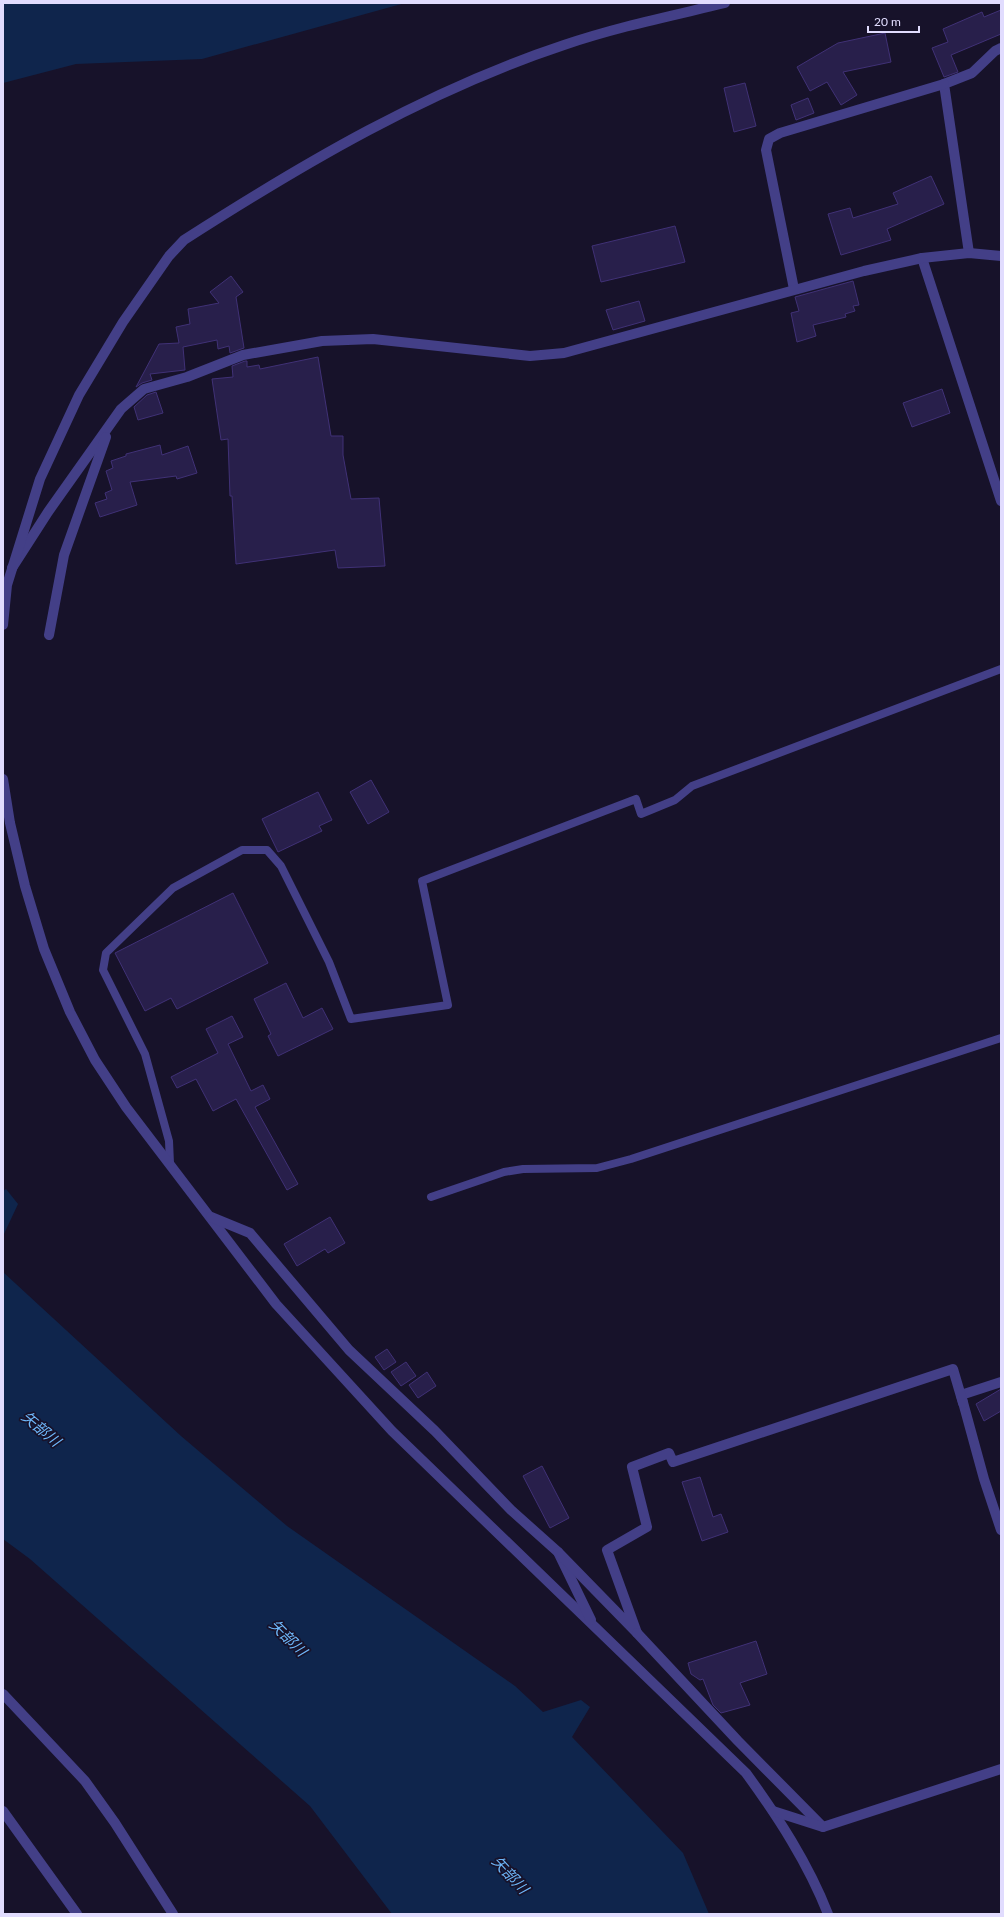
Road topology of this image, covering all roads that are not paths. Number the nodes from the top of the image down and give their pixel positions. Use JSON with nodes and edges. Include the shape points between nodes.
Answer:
{"nodes":[{"id":1,"x":725,"y":3,"type":"edge"},
{"id":2,"x":1001,"y":48,"type":"edge"},
{"id":3,"x":944,"y":84,"type":"junction"},
{"id":4,"x":969,"y":253,"type":"junction"},
{"id":5,"x":1001,"y":256,"type":"edge"},
{"id":6,"x":922,"y":258,"type":"junction"},
{"id":7,"x":794,"y":289,"type":"junction"},
{"id":8,"x":110,"y":425,"type":"junction"},
{"id":9,"x":1001,"y":501,"type":"edge"},
{"id":10,"x":12,"y":568,"type":"junction"},
{"id":11,"x":3,"y":625,"type":"edge"},
{"id":12,"x":50,"y":635,"type":"dead end"},
{"id":13,"x":1001,"y":669,"type":"edge"},
{"id":14,"x":3,"y":779,"type":"edge"},
{"id":15,"x":1001,"y":1038,"type":"edge"},
{"id":16,"x":170,"y":1164,"type":"junction"},
{"id":17,"x":431,"y":1197,"type":"dead end"},
{"id":18,"x":211,"y":1218,"type":"junction"},
{"id":19,"x":1001,"y":1382,"type":"edge"},
{"id":20,"x":963,"y":1403,"type":"junction"},
{"id":21,"x":1001,"y":1530,"type":"edge"},
{"id":22,"x":558,"y":1552,"type":"junction"},
{"id":23,"x":595,"y":1627,"type":"junction"},
{"id":24,"x":637,"y":1633,"type":"junction"},
{"id":25,"x":3,"y":1694,"type":"edge"},
{"id":26,"x":1001,"y":1769,"type":"edge"},
{"id":27,"x":3,"y":1811,"type":"edge"},
{"id":28,"x":773,"y":1811,"type":"junction"},
{"id":29,"x":823,"y":1827,"type":"junction"},
{"id":30,"x":77,"y":1914,"type":"edge"},
{"id":31,"x":173,"y":1914,"type":"edge"},
{"id":32,"x":828,"y":1914,"type":"edge"}],
"edges":[{"from":1,"to":10,"type":"street","via":[[640,22],[586,38],[451,89],[323,154],[184,240],[169,256],[123,322],[79,395],[40,479]]},
{"from":2,"to":3,"type":"street","via":[[972,72]]},
{"from":3,"to":4,"type":"street"},
{"from":3,"to":7,"type":"street","via":[[780,133],[769,139],[766,150]]},
{"from":4,"to":5,"type":"street"},
{"from":4,"to":6,"type":"street"},
{"from":6,"to":7,"type":"street"},
{"from":6,"to":9,"type":"street"},
{"from":7,"to":8,"type":"street","via":[[564,353],[530,356],[373,339],[322,341],[242,355],[187,377],[144,389],[121,409]]},
{"from":8,"to":10,"type":"street"},
{"from":8,"to":12,"type":"street","via":[[64,555]]},
{"from":10,"to":11,"type":"street","via":[[7,585]]},
{"from":13,"to":16,"type":"lane","via":[[692,786],[674,800],[641,814],[636,799],[422,881],[448,1005],[351,1019],[322,948],[281,866],[267,850],[242,850],[173,888],[106,953],[103,970],[145,1054],[169,1141]]},
{"from":14,"to":16,"type":"street","via":[[24,886],[44,949],[70,1012],[95,1060],[126,1107]]},
{"from":15,"to":17,"type":"lane","via":[[631,1159],[597,1168],[523,1169],[504,1172]]},
{"from":16,"to":18,"type":"street"},
{"from":18,"to":22,"type":"street","via":[[250,1233],[349,1350],[435,1431],[511,1510]]},
{"from":18,"to":23,"type":"street","via":[[276,1304],[392,1431]]},
{"from":19,"to":20,"type":"street","via":[[961,1395]]},
{"from":20,"to":21,"type":"street"},
{"from":20,"to":24,"type":"street","via":[[953,1369],[674,1462],[669,1453],[632,1467],[647,1527],[607,1550]]},
{"from":22,"to":23,"type":"street"},
{"from":22,"to":24,"type":"street"},
{"from":23,"to":28,"type":"street","via":[[746,1774]]},
{"from":24,"to":29,"type":"street"},
{"from":25,"to":31,"type":"street","via":[[85,1781],[119,1828]]},
{"from":26,"to":29,"type":"street"},
{"from":27,"to":30,"type":"street"},
{"from":28,"to":29,"type":"street"},
{"from":28,"to":32,"type":"street","via":[[798,1851]]}]}
